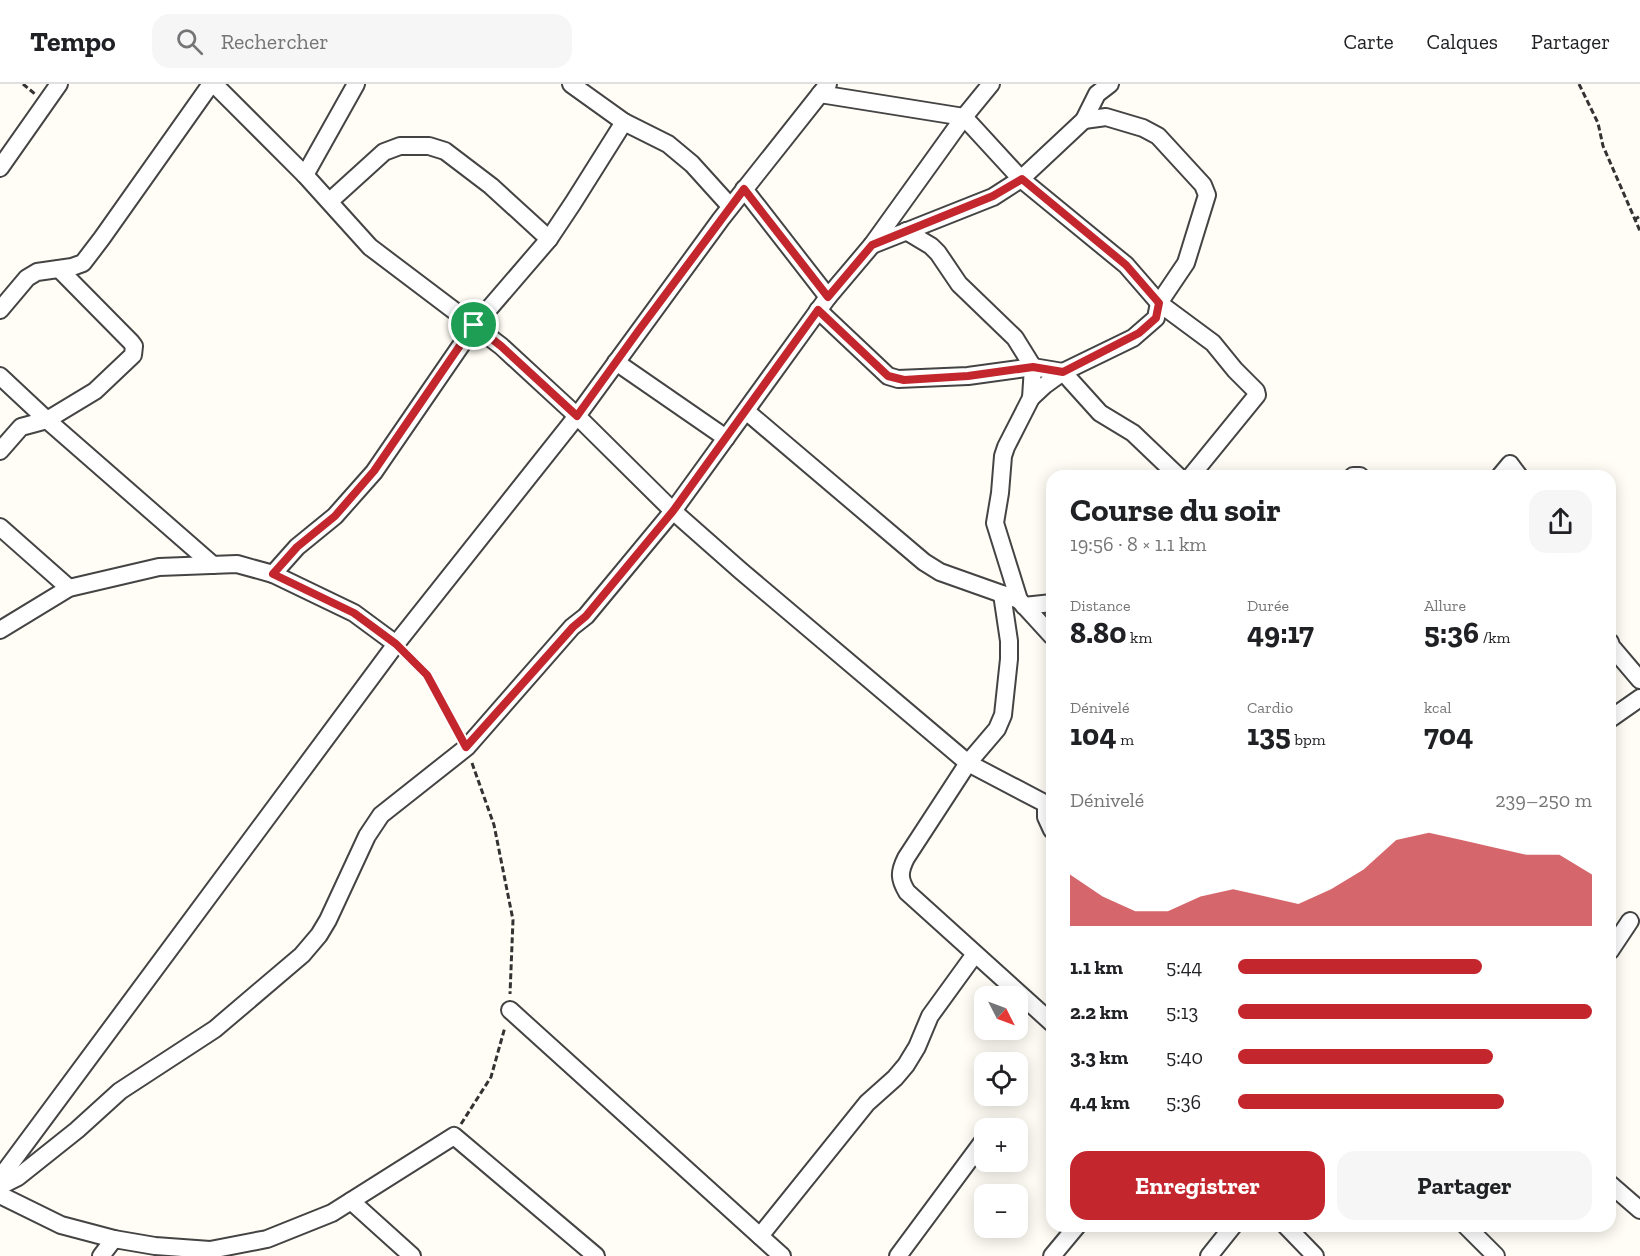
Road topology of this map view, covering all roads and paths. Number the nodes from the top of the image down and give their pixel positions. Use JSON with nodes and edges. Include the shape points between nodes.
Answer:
{"nodes":[{"id":1,"x":59,"y":84,"type":"edge"},
{"id":2,"x":212,"y":84,"type":"edge"},
{"id":3,"x":356,"y":84,"type":"edge"},
{"id":4,"x":571,"y":84,"type":"edge"},
{"id":5,"x":991,"y":84,"type":"edge"},
{"id":6,"x":1579,"y":84,"type":"edge"},
{"id":7,"x":1098,"y":87,"type":"edge"},
{"id":8,"x":824,"y":89,"type":"edge"},
{"id":9,"x":964,"y":117,"type":"junction"},
{"id":10,"x":1084,"y":120,"type":"junction"},
{"id":11,"x":624,"y":122,"type":"junction"},
{"id":12,"x":0,"y":168,"type":"edge"},
{"id":13,"x":305,"y":175,"type":"junction"},
{"id":14,"x":1022,"y":179,"type":"junction"},
{"id":15,"x":744,"y":189,"type":"junction"},
{"id":16,"x":330,"y":201,"type":"junction"},
{"id":17,"x":730,"y":206,"type":"junction"},
{"id":18,"x":1640,"y":216,"type":"edge"},
{"id":19,"x":1634,"y":220,"type":"junction"},
{"id":20,"x":906,"y":231,"type":"junction"},
{"id":21,"x":1640,"y":231,"type":"edge"},
{"id":22,"x":549,"y":238,"type":"junction"},
{"id":23,"x":872,"y":245,"type":"junction"},
{"id":24,"x":59,"y":269,"type":"junction"},
{"id":25,"x":828,"y":297,"type":"junction"},
{"id":26,"x":1159,"y":303,"type":"junction"},
{"id":27,"x":0,"y":310,"type":"edge"},
{"id":28,"x":818,"y":310,"type":"junction"},
{"id":29,"x":474,"y":325,"type":"junction"},
{"id":30,"x":616,"y":362,"type":"junction"},
{"id":31,"x":1033,"y":367,"type":"junction"},
{"id":32,"x":1063,"y":372,"type":"junction"},
{"id":33,"x":0,"y":376,"type":"edge"},
{"id":34,"x":1031,"y":398,"type":"junction"},
{"id":35,"x":746,"y":411,"type":"junction"},
{"id":36,"x":577,"y":416,"type":"junction"},
{"id":37,"x":47,"y":420,"type":"junction"},
{"id":38,"x":726,"y":438,"type":"junction"},
{"id":39,"x":0,"y":451,"type":"edge"},
{"id":40,"x":1172,"y":470,"type":"edge"},
{"id":41,"x":1196,"y":470,"type":"edge"},
{"id":42,"x":1505,"y":470,"type":"edge"},
{"id":43,"x":1514,"y":470,"type":"edge"},
{"id":44,"x":673,"y":511,"type":"junction"},
{"id":45,"x":0,"y":527,"type":"edge"},
{"id":46,"x":213,"y":566,"type":"junction"},
{"id":47,"x":273,"y":574,"type":"junction"},
{"id":48,"x":69,"y":588,"type":"junction"},
{"id":49,"x":1002,"y":594,"type":"junction"},
{"id":50,"x":1021,"y":603,"type":"junction"},
{"id":51,"x":1046,"y":603,"type":"edge"},
{"id":52,"x":0,"y":630,"type":"edge"},
{"id":53,"x":1046,"y":630,"type":"edge"},
{"id":54,"x":396,"y":644,"type":"junction"},
{"id":55,"x":1616,"y":654,"type":"edge"},
{"id":56,"x":1640,"y":680,"type":"edge"},
{"id":57,"x":1640,"y":698,"type":"edge"},
{"id":58,"x":1616,"y":715,"type":"edge"},
{"id":59,"x":466,"y":747,"type":"junction"},
{"id":60,"x":968,"y":763,"type":"junction"},
{"id":61,"x":1046,"y":804,"type":"edge"},
{"id":62,"x":1630,"y":921,"type":"dead end"},
{"id":63,"x":1616,"y":942,"type":"edge"},
{"id":64,"x":975,"y":954,"type":"junction"},
{"id":65,"x":510,"y":1010,"type":"junction"},
{"id":66,"x":1046,"y":1017,"type":"edge"},
{"id":67,"x":454,"y":1136,"type":"junction"},
{"id":68,"x":974,"y":1153,"type":"edge"},
{"id":69,"x":0,"y":1178,"type":"edge"},
{"id":70,"x":0,"y":1186,"type":"edge"},
{"id":71,"x":1616,"y":1189,"type":"edge"},
{"id":72,"x":0,"y":1195,"type":"edge"},
{"id":73,"x":351,"y":1201,"type":"junction"},
{"id":74,"x":1640,"y":1210,"type":"edge"},
{"id":75,"x":1072,"y":1232,"type":"edge"},
{"id":76,"x":1228,"y":1232,"type":"edge"},
{"id":77,"x":1292,"y":1232,"type":"edge"},
{"id":78,"x":1472,"y":1232,"type":"edge"},
{"id":79,"x":760,"y":1236,"type":"junction"},
{"id":80,"x":114,"y":1239,"type":"junction"},
{"id":81,"x":267,"y":1239,"type":"junction"},
{"id":82,"x":101,"y":1256,"type":"edge"},
{"id":83,"x":253,"y":1256,"type":"edge"},
{"id":84,"x":412,"y":1256,"type":"edge"},
{"id":85,"x":596,"y":1256,"type":"edge"},
{"id":86,"x":783,"y":1256,"type":"edge"},
{"id":87,"x":898,"y":1256,"type":"edge"},
{"id":88,"x":1052,"y":1256,"type":"edge"},
{"id":89,"x":1209,"y":1256,"type":"edge"},
{"id":90,"x":1315,"y":1256,"type":"edge"},
{"id":91,"x":1496,"y":1256,"type":"edge"}],
"edges":[{"from":1,"to":12,"type":"street"},
{"from":2,"to":13,"type":"street"},
{"from":2,"to":24,"type":"street","via":[[83,263]]},
{"from":3,"to":13,"type":"street"},
{"from":4,"to":11,"type":"street"},
{"from":5,"to":9,"type":"street"},
{"from":6,"to":19,"type":"path"},
{"from":7,"to":10,"type":"street"},
{"from":8,"to":9,"type":"street"},
{"from":8,"to":15,"type":"street"},
{"from":9,"to":14,"type":"street"},
{"from":9,"to":23,"type":"street"},
{"from":10,"to":14,"type":"street"},
{"from":10,"to":26,"type":"street","via":[[1115,118],[1151,132],[1205,188],[1204,208],[1186,264]]},
{"from":11,"to":17,"type":"street","via":[[668,144]]},
{"from":11,"to":22,"type":"street"},
{"from":13,"to":16,"type":"street"},
{"from":14,"to":20,"type":"street","via":[[993,196]]},
{"from":14,"to":26,"type":"street","via":[[1117,257]]},
{"from":15,"to":17,"type":"street"},
{"from":15,"to":25,"type":"street"},
{"from":16,"to":22,"type":"street","via":[[384,152],[400,146],[429,146],[445,151],[491,186]]},
{"from":16,"to":29,"type":"street","via":[[370,247]]},
{"from":17,"to":30,"type":"street"},
{"from":18,"to":19,"type":"path"},
{"from":19,"to":21,"type":"path"},
{"from":20,"to":23,"type":"street"},
{"from":20,"to":31,"type":"street","via":[[938,253],[959,284],[1015,338]]},
{"from":22,"to":29,"type":"street"},
{"from":23,"to":25,"type":"street"},
{"from":24,"to":27,"type":"street","via":[[37,272],[27,278]]},
{"from":24,"to":37,"type":"street","via":[[135,350],[128,362],[95,391]]},
{"from":25,"to":28,"type":"street"},
{"from":26,"to":32,"type":"street","via":[[1156,318],[1139,333]]},
{"from":26,"to":41,"type":"street","via":[[1213,343],[1257,394]]},
{"from":28,"to":31,"type":"street","via":[[888,376],[897,379],[968,376]]},
{"from":28,"to":35,"type":"street"},
{"from":29,"to":36,"type":"street"},
{"from":29,"to":47,"type":"street","via":[[374,471],[335,516],[297,547]]},
{"from":30,"to":36,"type":"street"},
{"from":30,"to":38,"type":"street"},
{"from":31,"to":32,"type":"street"},
{"from":31,"to":34,"type":"street"},
{"from":32,"to":34,"type":"street"},
{"from":32,"to":40,"type":"street","via":[[1100,413],[1133,433]]},
{"from":33,"to":37,"type":"street"},
{"from":34,"to":50,"type":"street","via":[[1002,456],[995,515],[996,529]]},
{"from":35,"to":38,"type":"street"},
{"from":35,"to":49,"type":"street","via":[[924,562],[940,572]]},
{"from":36,"to":44,"type":"street"},
{"from":36,"to":54,"type":"street"},
{"from":37,"to":39,"type":"street","via":[[21,427]]},
{"from":37,"to":46,"type":"street"},
{"from":38,"to":44,"type":"street"},
{"from":42,"to":43,"type":"street","via":[[1510,464]]},
{"from":44,"to":59,"type":"street","via":[[586,616]]},
{"from":44,"to":60,"type":"street"},
{"from":45,"to":48,"type":"street"},
{"from":46,"to":47,"type":"street","via":[[237,564]]},
{"from":46,"to":48,"type":"street","via":[[159,567]]},
{"from":47,"to":54,"type":"street","via":[[354,613]]},
{"from":48,"to":52,"type":"street"},
{"from":49,"to":50,"type":"street"},
{"from":49,"to":60,"type":"street","via":[[1009,640],[1003,716]]},
{"from":50,"to":51,"type":"street"},
{"from":50,"to":53,"type":"street"},
{"from":54,"to":59,"type":"path","via":[[427,675]]},
{"from":54,"to":69,"type":"street"},
{"from":55,"to":56,"type":"street"},
{"from":57,"to":58,"type":"street"},
{"from":59,"to":65,"type":"path","via":[[494,825],[513,920]]},
{"from":59,"to":70,"type":"street","via":[[381,814],[328,920],[302,955],[215,1029],[120,1091],[69,1137],[18,1177]]},
{"from":60,"to":61,"type":"street"},
{"from":60,"to":64,"type":"street","via":[[906,858],[900,880],[907,892]]},
{"from":62,"to":63,"type":"street"},
{"from":64,"to":66,"type":"street"},
{"from":64,"to":79,"type":"street","via":[[930,1016],[906,1065],[867,1103]]},
{"from":65,"to":67,"type":"path","via":[[491,1077]]},
{"from":65,"to":79,"type":"street"},
{"from":67,"to":73,"type":"street"},
{"from":67,"to":85,"type":"street"},
{"from":68,"to":87,"type":"street"},
{"from":71,"to":74,"type":"street"},
{"from":72,"to":80,"type":"street","via":[[61,1225]]},
{"from":73,"to":81,"type":"street","via":[[332,1213]]},
{"from":73,"to":84,"type":"street"},
{"from":75,"to":88,"type":"street"},
{"from":76,"to":89,"type":"street"},
{"from":77,"to":90,"type":"street"},
{"from":78,"to":91,"type":"street"},
{"from":79,"to":86,"type":"street"},
{"from":80,"to":81,"type":"street","via":[[210,1250]]},
{"from":80,"to":82,"type":"street"},
{"from":81,"to":83,"type":"street"}]}
